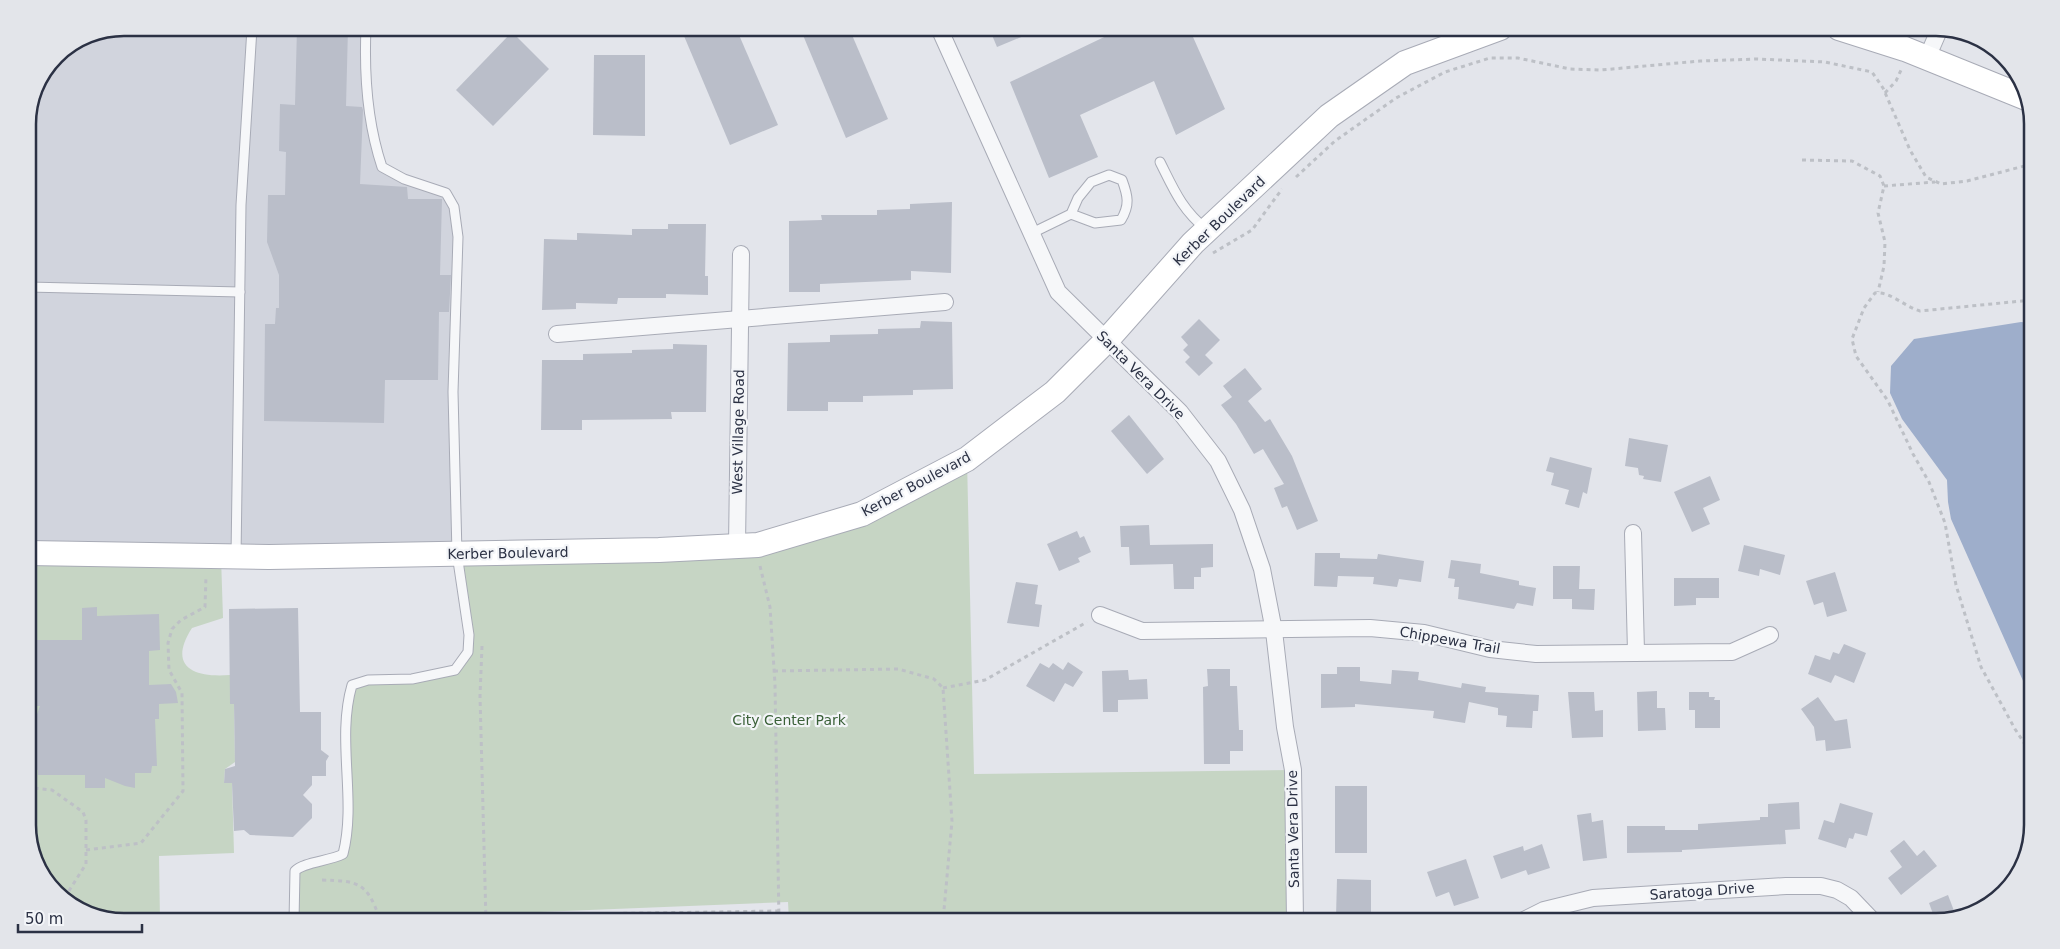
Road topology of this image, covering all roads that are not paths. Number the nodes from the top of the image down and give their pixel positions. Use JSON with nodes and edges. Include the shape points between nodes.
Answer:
{"nodes":[{"id":1,"x":251,"y":36,"type":"edge"},
{"id":2,"x":366,"y":36,"type":"edge"},
{"id":3,"x":943,"y":36,"type":"edge"},
{"id":4,"x":1478,"y":36,"type":"edge"},
{"id":5,"x":1862,"y":36,"type":"edge"},
{"id":6,"x":1937,"y":36,"type":"edge"},
{"id":7,"x":1927,"y":58,"type":"junction"},
{"id":8,"x":2019,"y":95,"type":"edge"},
{"id":9,"x":1160,"y":162,"type":"dead end"},
{"id":10,"x":1071,"y":214,"type":"junction"},
{"id":11,"x":1207,"y":230,"type":"junction"},
{"id":12,"x":1032,"y":233,"type":"junction"},
{"id":13,"x":741,"y":254,"type":"dead end"},
{"id":14,"x":36,"y":287,"type":"edge"},
{"id":15,"x":240,"y":292,"type":"junction"},
{"id":16,"x":945,"y":302,"type":"dead end"},
{"id":17,"x":740,"y":319,"type":"junction"},
{"id":18,"x":557,"y":334,"type":"dead end"},
{"id":19,"x":1106,"y":341,"type":"junction"},
{"id":20,"x":1633,"y":533,"type":"dead end"},
{"id":21,"x":737,"y":546,"type":"junction"},
{"id":22,"x":36,"y":553,"type":"edge"},
{"id":23,"x":457,"y":554,"type":"junction"},
{"id":24,"x":236,"y":557,"type":"junction"},
{"id":25,"x":1100,"y":615,"type":"road end"},
{"id":26,"x":1274,"y":631,"type":"junction"},
{"id":27,"x":1770,"y":635,"type":"dead end"},
{"id":28,"x":1636,"y":652,"type":"junction"},
{"id":29,"x":294,"y":913,"type":"edge"},
{"id":30,"x":1295,"y":913,"type":"edge"},
{"id":31,"x":1538,"y":913,"type":"edge"},
{"id":32,"x":1865,"y":913,"type":"edge"}],
"edges":[{"from":1,"to":15,"type":"lane","via":[[244,135]]},
{"from":2,"to":23,"type":"lane","via":[[364,67],[374,142],[382,167],[404,179],[446,193],[454,206],[458,238],[453,392]]},
{"from":3,"to":12,"type":"street","name":"Santa Vera Drive"},
{"from":4,"to":11,"type":"street","name":"Kerber Boulevard","via":[[1405,63],[1329,116]]},
{"from":5,"to":7,"type":"street"},
{"from":6,"to":7,"type":"street"},
{"from":7,"to":8,"type":"street"},
{"from":9,"to":11,"type":"lane","via":[[1190,217]]},
{"from":10,"to":10,"type":"lane","via":[[1078,198],[1091,182],[1109,175],[1122,180],[1129,197],[1121,220],[1095,223]]},
{"from":10,"to":12,"type":"lane"},
{"from":11,"to":19,"type":"street","name":"Kerber Boulevard"},
{"from":12,"to":19,"type":"street","name":"Santa Vera Drive","via":[[1058,292]]},
{"from":13,"to":17,"type":"street","name":"West Village Road"},
{"from":14,"to":15,"type":"lane"},
{"from":15,"to":24,"type":"lane"},
{"from":16,"to":17,"type":"street"},
{"from":17,"to":18,"type":"street"},
{"from":17,"to":21,"type":"street","name":"West Village Road"},
{"from":19,"to":21,"type":"street","name":"Kerber Boulevard","via":[[1055,392],[967,459],[862,514],[758,545]]},
{"from":19,"to":26,"type":"street","name":"Santa Vera Drive","via":[[1180,412],[1218,461],[1242,510],[1262,569]]},
{"from":20,"to":28,"type":"street"},
{"from":21,"to":23,"type":"street","name":"Kerber Boulevard"},
{"from":22,"to":24,"type":"street","name":"Kerber Boulevard"},
{"from":23,"to":24,"type":"street","name":"Kerber Boulevard"},
{"from":23,"to":29,"type":"lane","via":[[469,635],[468,652],[455,670],[412,678],[368,680],[352,685],[346,704],[349,832],[343,854],[295,871]]},
{"from":25,"to":26,"type":"street","name":"Chippewa Trail","via":[[1142,631]]},
{"from":26,"to":28,"type":"street","name":"Chippewa Trail","via":[[1370,628],[1424,633],[1490,649],[1536,654]]},
{"from":26,"to":30,"type":"street","name":"Santa Vera Drive","via":[[1285,727],[1294,770]]},
{"from":27,"to":28,"type":"street","name":"Chippewa Trail","via":[[1732,652]]},
{"from":31,"to":32,"type":"street","name":"Saratoga Drive","via":[[1593,898],[1821,886],[1851,898]]}]}
